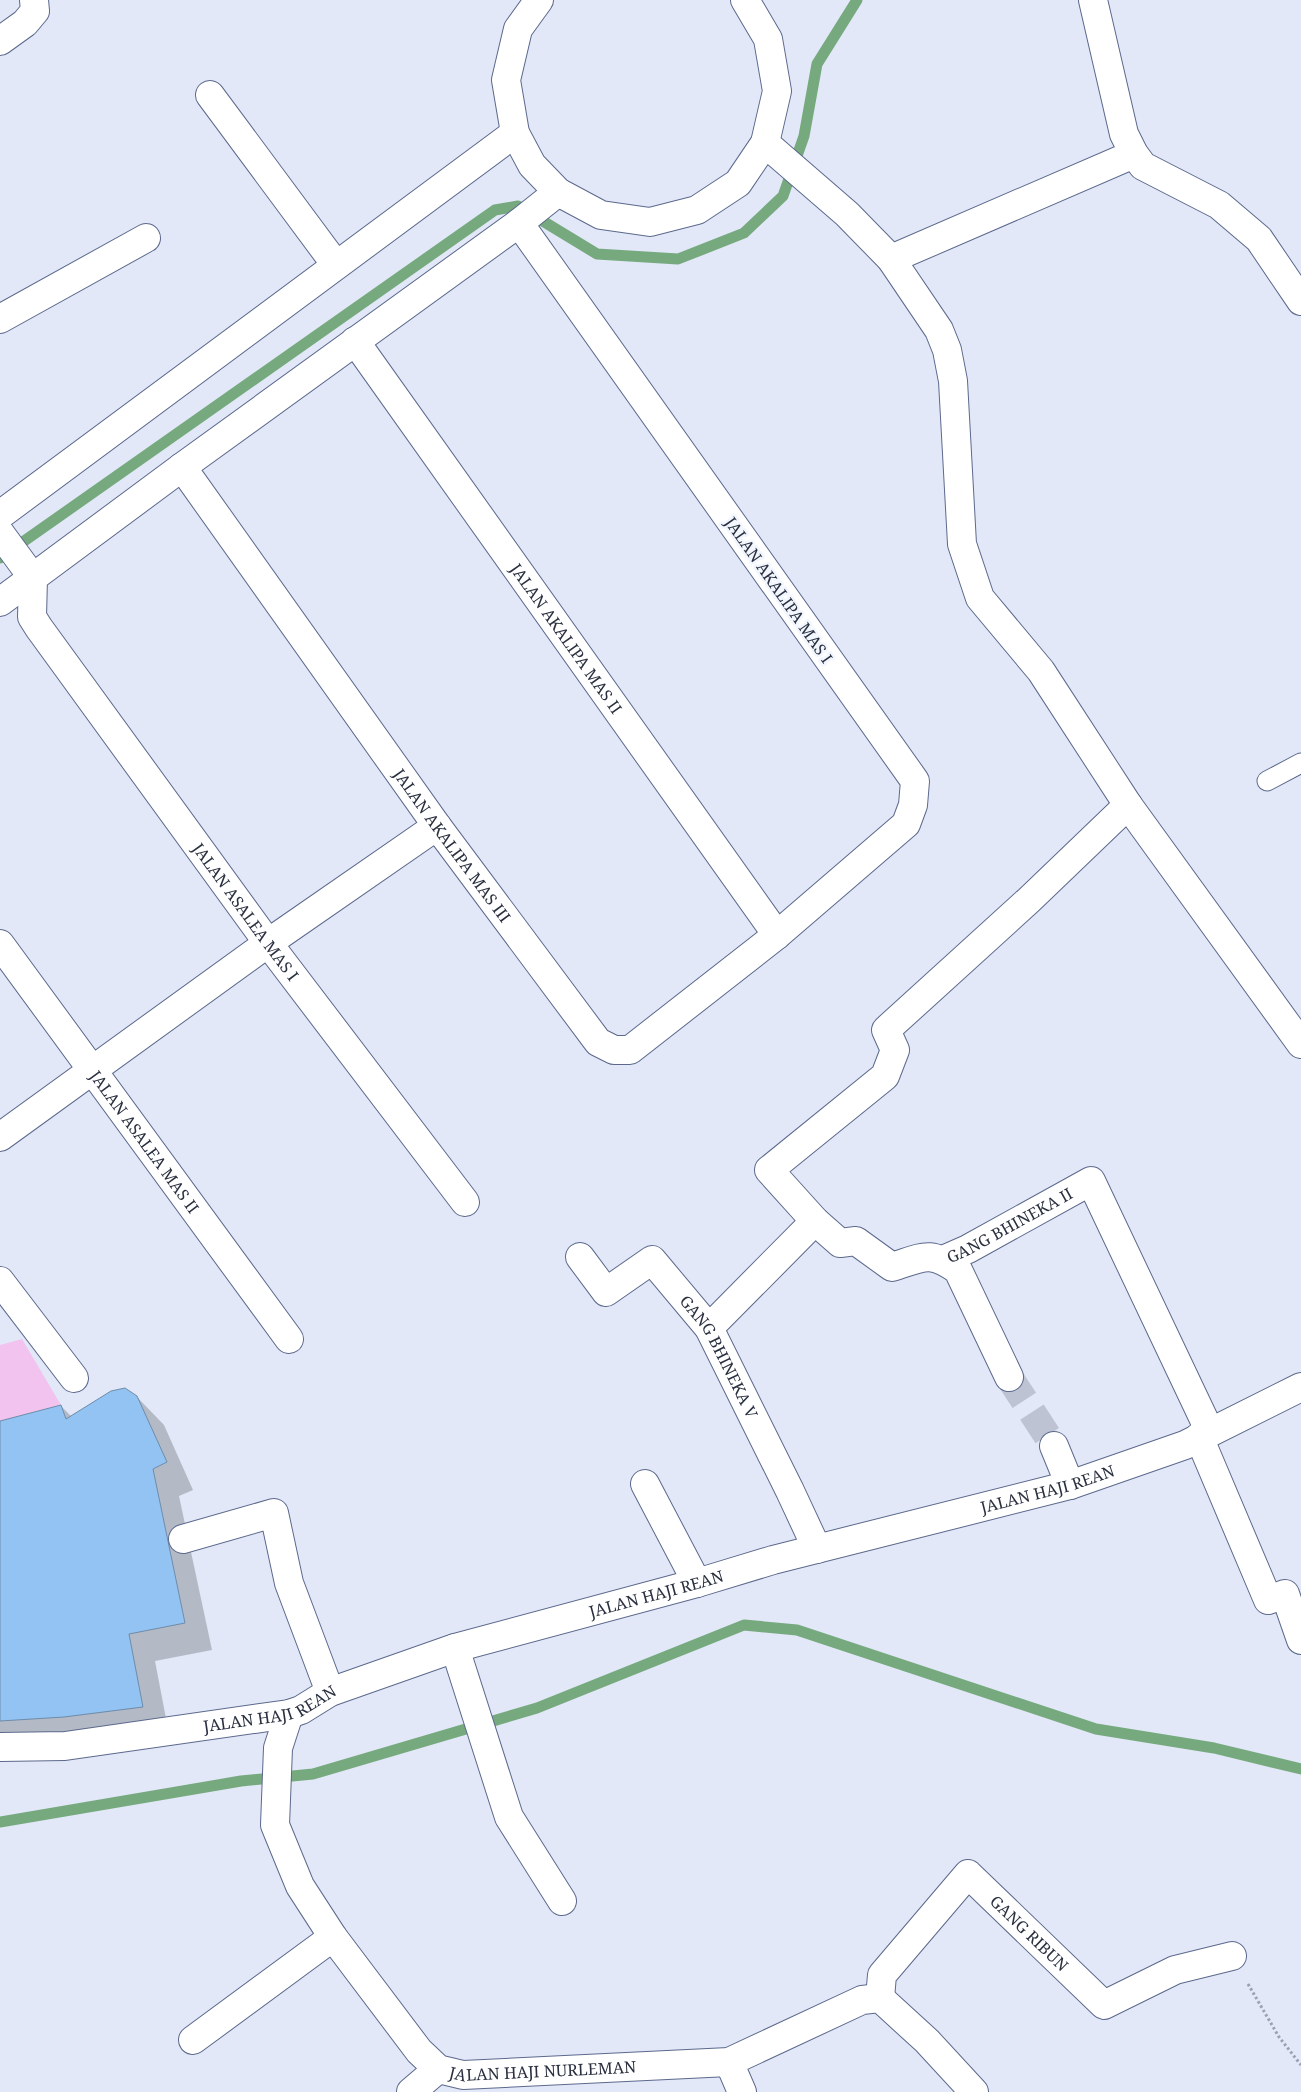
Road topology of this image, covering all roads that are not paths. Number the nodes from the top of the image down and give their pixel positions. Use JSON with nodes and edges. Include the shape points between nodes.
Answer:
{"nodes":[{"id":1,"x":34,"y":0,"type":"edge"},
{"id":2,"x":539,"y":0,"type":"edge"},
{"id":3,"x":744,"y":0,"type":"edge"},
{"id":4,"x":1092,"y":0,"type":"edge"},
{"id":5,"x":0,"y":41,"type":"edge"},
{"id":6,"x":210,"y":95,"type":"dead end"},
{"id":7,"x":515,"y":133,"type":"junction"},
{"id":8,"x":772,"y":148,"type":"junction"},
{"id":9,"x":1134,"y":154,"type":"junction"},
{"id":10,"x":558,"y":192,"type":"junction"},
{"id":11,"x":519,"y":223,"type":"junction"},
{"id":12,"x":146,"y":238,"type":"dead end"},
{"id":13,"x":891,"y":259,"type":"junction"},
{"id":14,"x":336,"y":265,"type":"junction"},
{"id":15,"x":1299,"y":294,"type":"edge"},
{"id":16,"x":0,"y":320,"type":"edge"},
{"id":17,"x":355,"y":341,"type":"junction"},
{"id":18,"x":182,"y":467,"type":"junction"},
{"id":19,"x":0,"y":515,"type":"edge"},
{"id":20,"x":0,"y":533,"type":"edge"},
{"id":21,"x":33,"y":578,"type":"junction"},
{"id":22,"x":0,"y":604,"type":"edge"},
{"id":23,"x":32,"y":617,"type":"junction"},
{"id":24,"x":1301,"y":763,"type":"edge"},
{"id":25,"x":1267,"y":782,"type":"dead end"},
{"id":26,"x":1128,"y":805,"type":"junction"},
{"id":27,"x":437,"y":826,"type":"junction"},
{"id":28,"x":777,"y":935,"type":"junction"},
{"id":29,"x":268,"y":943,"type":"junction"},
{"id":30,"x":0,"y":944,"type":"edge"},
{"id":31,"x":1301,"y":1044,"type":"edge"},
{"id":32,"x":92,"y":1072,"type":"junction"},
{"id":33,"x":0,"y":1138,"type":"edge"},
{"id":34,"x":465,"y":1202,"type":"dead end"},
{"id":35,"x":815,"y":1221,"type":"junction"},
{"id":36,"x":580,"y":1258,"type":"dead end"},
{"id":37,"x":943,"y":1260,"type":"junction"},
{"id":38,"x":0,"y":1281,"type":"edge"},
{"id":39,"x":709,"y":1328,"type":"junction"},
{"id":40,"x":289,"y":1339,"type":"dead end"},
{"id":41,"x":1010,"y":1377,"type":"tunnel mouth"},
{"id":42,"x":74,"y":1378,"type":"dead end"},
{"id":43,"x":1301,"y":1387,"type":"edge"},
{"id":44,"x":1204,"y":1434,"type":"junction"},
{"id":45,"x":1054,"y":1446,"type":"tunnel mouth"},
{"id":46,"x":645,"y":1484,"type":"dead end"},
{"id":47,"x":1070,"y":1485,"type":"junction"},
{"id":48,"x":183,"y":1539,"type":"dead end"},
{"id":49,"x":817,"y":1549,"type":"junction"},
{"id":50,"x":697,"y":1583,"type":"junction"},
{"id":51,"x":1301,"y":1640,"type":"edge"},
{"id":52,"x":455,"y":1648,"type":"junction"},
{"id":53,"x":330,"y":1692,"type":"junction"},
{"id":54,"x":289,"y":1714,"type":"junction"},
{"id":55,"x":0,"y":1747,"type":"edge"},
{"id":56,"x":562,"y":1901,"type":"dead end"},
{"id":57,"x":333,"y":1937,"type":"junction"},
{"id":58,"x":1232,"y":1956,"type":"road end"},
{"id":59,"x":880,"y":1998,"type":"junction"},
{"id":60,"x":193,"y":2040,"type":"dead end"},
{"id":61,"x":729,"y":2062,"type":"junction"},
{"id":62,"x":438,"y":2068,"type":"junction"},
{"id":63,"x":411,"y":2092,"type":"edge"},
{"id":64,"x":742,"y":2092,"type":"edge"},
{"id":65,"x":974,"y":2092,"type":"edge"}],
"edges":[{"from":1,"to":5,"type":"street","via":[[35,10],[26,23]]},
{"from":2,"to":7,"type":"street","via":[[518,29],[506,80]]},
{"from":3,"to":8,"type":"street","via":[[768,39],[777,91]]},
{"from":4,"to":9,"type":"street","via":[[1124,134]]},
{"from":6,"to":14,"type":"street"},
{"from":7,"to":10,"type":"street","via":[[532,165]]},
{"from":7,"to":14,"type":"street"},
{"from":8,"to":10,"type":"street","via":[[738,183],[697,210],[650,222],[601,215]]},
{"from":8,"to":13,"type":"street","via":[[847,214]]},
{"from":9,"to":13,"type":"street"},
{"from":9,"to":15,"type":"street","via":[[1143,166],[1220,205],[1233,216],[1259,239]]},
{"from":10,"to":11,"type":"street"},
{"from":11,"to":17,"type":"street"},
{"from":11,"to":28,"type":"street","name":"JALAN AKALIPA MAS I","via":[[915,781],[913,805],[906,824]]},
{"from":12,"to":16,"type":"street"},
{"from":13,"to":26,"type":"street","via":[[939,330],[947,350],[952,382],[962,544],[980,598],[1041,671]]},
{"from":14,"to":19,"type":"street"},
{"from":17,"to":18,"type":"street"},
{"from":17,"to":28,"type":"street","name":"JALAN AKALIPA MAS II"},
{"from":18,"to":21,"type":"street"},
{"from":18,"to":27,"type":"street","name":"JALAN AKALIPA MAS III"},
{"from":20,"to":21,"type":"street"},
{"from":21,"to":22,"type":"street"},
{"from":21,"to":23,"type":"street"},
{"from":22,"to":23,"type":"street"},
{"from":23,"to":29,"type":"street","name":"JALAN ASALEA MAS I"},
{"from":24,"to":25,"type":"lane"},
{"from":26,"to":31,"type":"street"},
{"from":26,"to":35,"type":"street","name":"GANG BHINEKA II","via":[[886,1030],[895,1050],[885,1076],[769,1170]]},
{"from":27,"to":28,"type":"street","name":"JALAN AKALIPA MAS III","via":[[598,1042],[614,1050],[630,1050]]},
{"from":27,"to":29,"type":"street"},
{"from":29,"to":32,"type":"street"},
{"from":29,"to":34,"type":"street","name":"JALAN ASALEA MAS I"},
{"from":30,"to":32,"type":"street","name":"JALAN ASALEA MAS II"},
{"from":32,"to":33,"type":"street"},
{"from":32,"to":40,"type":"street","name":"JALAN ASALEA MAS II"},
{"from":35,"to":37,"type":"street","name":"GANG BHINEKA II","via":[[840,1243],[856,1242],[892,1267],[928,1256]]},
{"from":35,"to":39,"type":"street"},
{"from":36,"to":39,"type":"street","name":"GANG BHINEKA V","via":[[606,1292],[652,1260]]},
{"from":37,"to":41,"type":"street","via":[[958,1270]]},
{"from":37,"to":44,"type":"street","name":"GANG BHINEKA II","via":[[1091,1181]]},
{"from":38,"to":42,"type":"street"},
{"from":39,"to":49,"type":"street","name":"GANG BHINEKA V"},
{"from":43,"to":44,"type":"street","name":"JALAN HAJI REAN"},
{"from":44,"to":47,"type":"street","name":"JALAN HAJI REAN","via":[[1185,1445]]},
{"from":44,"to":51,"type":"street","name":"GANG BHINEKA II","via":[[1268,1600],[1285,1594]]},
{"from":45,"to":47,"type":"street"},
{"from":46,"to":50,"type":"street"},
{"from":47,"to":49,"type":"street","name":"JALAN HAJI REAN"},
{"from":48,"to":53,"type":"street","via":[[274,1513],[289,1583]]},
{"from":49,"to":50,"type":"street","name":"JALAN HAJI REAN"},
{"from":50,"to":52,"type":"street","name":"JALAN HAJI REAN"},
{"from":52,"to":53,"type":"street","name":"JALAN HAJI REAN"},
{"from":52,"to":56,"type":"street","via":[[509,1817]]},
{"from":53,"to":54,"type":"street","name":"JALAN HAJI REAN"},
{"from":54,"to":55,"type":"street","name":"JALAN HAJI REAN","via":[[64,1746]]},
{"from":54,"to":57,"type":"street","name":"JALAN HAJI NURLEMAN","via":[[278,1748],[275,1826],[300,1886]]},
{"from":57,"to":60,"type":"street"},
{"from":57,"to":62,"type":"street","name":"JALAN HAJI NURLEMAN","via":[[419,2051]]},
{"from":58,"to":59,"type":"street","name":"GANG RIBUN","via":[[1175,1970],[1104,2004],[968,1874],[882,1975]]},
{"from":59,"to":61,"type":"street","name":"JALAN HAJI NURLEMAN","via":[[862,2000]]},
{"from":59,"to":65,"type":"street","via":[[927,2041]]},
{"from":61,"to":62,"type":"street","name":"JALAN HAJI NURLEMAN","via":[[463,2075]]},
{"from":61,"to":64,"type":"street"},
{"from":62,"to":63,"type":"street"}]}
